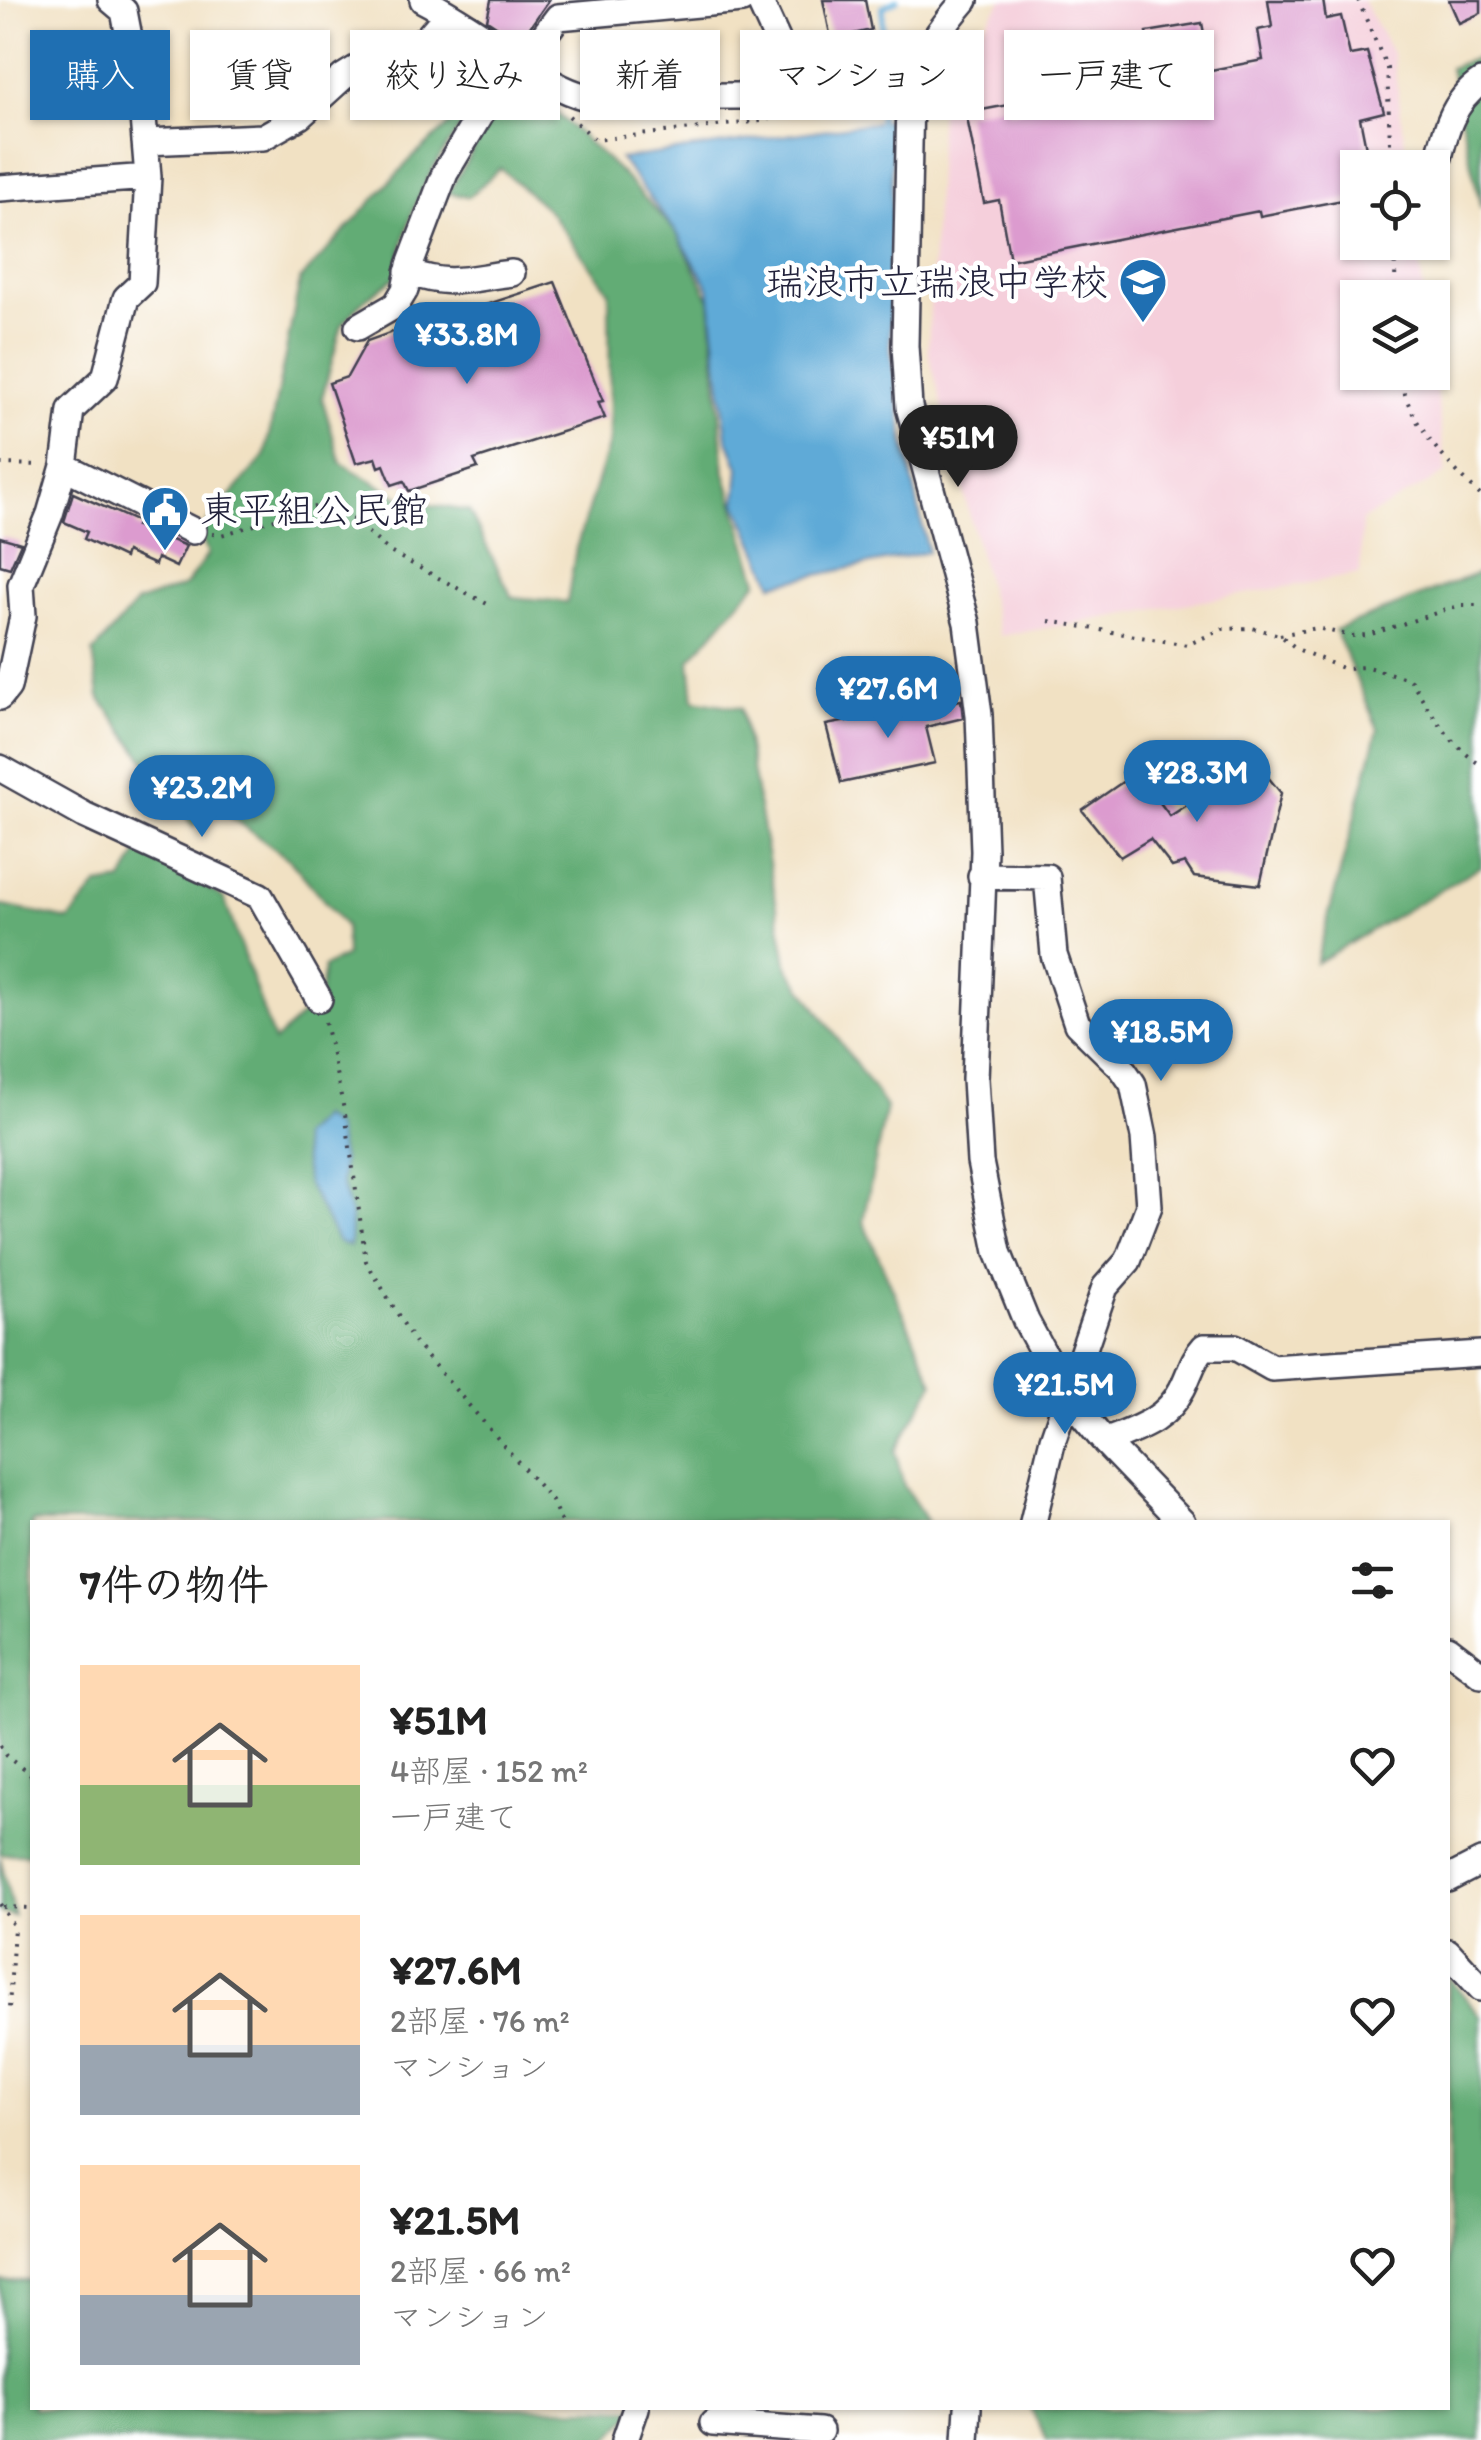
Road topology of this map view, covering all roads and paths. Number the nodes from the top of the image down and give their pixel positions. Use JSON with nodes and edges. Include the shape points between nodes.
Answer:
{"nodes":[{"id":1,"x":111,"y":0,"type":"edge"},
{"id":2,"x":423,"y":0,"type":"edge"},
{"id":3,"x":742,"y":0,"type":"edge"},
{"id":4,"x":760,"y":0,"type":"edge"},
{"id":5,"x":965,"y":0,"type":"edge"},
{"id":6,"x":1358,"y":0,"type":"edge"},
{"id":7,"x":448,"y":15,"type":"junction"},
{"id":8,"x":471,"y":30,"type":"edge"},
{"id":9,"x":546,"y":30,"type":"edge"},
{"id":10,"x":774,"y":30,"type":"edge"},
{"id":11,"x":941,"y":30,"type":"edge"},
{"id":12,"x":1481,"y":82,"type":"edge"},
{"id":13,"x":562,"y":91,"type":"joint"},
{"id":14,"x":740,"y":96,"type":"edge"},
{"id":15,"x":480,"y":120,"type":"edge"},
{"id":16,"x":772,"y":120,"type":"dead end"},
{"id":17,"x":910,"y":120,"type":"edge"},
{"id":18,"x":145,"y":142,"type":"junction"},
{"id":19,"x":1390,"y":150,"type":"edge"},
{"id":20,"x":1443,"y":150,"type":"edge"},
{"id":21,"x":148,"y":177,"type":"junction"},
{"id":22,"x":0,"y":188,"type":"edge"},
{"id":23,"x":408,"y":272,"type":"junction"},
{"id":24,"x":512,"y":273,"type":"dead end"},
{"id":25,"x":358,"y":328,"type":"dead end"},
{"id":26,"x":1403,"y":390,"type":"edge"},
{"id":27,"x":0,"y":464,"type":"edge"},
{"id":28,"x":64,"y":466,"type":"junction"},
{"id":29,"x":1481,"y":496,"type":"edge"},
{"id":30,"x":193,"y":531,"type":"joint"},
{"id":31,"x":1481,"y":605,"type":"edge"},
{"id":32,"x":491,"y":606,"type":"dead end"},
{"id":33,"x":1049,"y":621,"type":"dead end"},
{"id":34,"x":1280,"y":635,"type":"junction"},
{"id":35,"x":0,"y":697,"type":"edge"},
{"id":36,"x":1481,"y":765,"type":"edge"},
{"id":37,"x":0,"y":768,"type":"edge"},
{"id":38,"x":982,"y":876,"type":"junction"},
{"id":39,"x":319,"y":999,"type":"joint"},
{"id":40,"x":1481,"y":1354,"type":"edge"},
{"id":41,"x":1068,"y":1397,"type":"junction"},
{"id":42,"x":1105,"y":1442,"type":"junction"},
{"id":43,"x":560,"y":1520,"type":"edge"},
{"id":44,"x":1033,"y":1520,"type":"edge"},
{"id":45,"x":1180,"y":1520,"type":"edge"},
{"id":46,"x":1450,"y":1651,"type":"edge"},
{"id":47,"x":1481,"y":1674,"type":"edge"},
{"id":48,"x":0,"y":1745,"type":"edge"},
{"id":49,"x":30,"y":1774,"type":"edge"},
{"id":50,"x":1481,"y":1862,"type":"edge"},
{"id":51,"x":1450,"y":1878,"type":"edge"},
{"id":52,"x":2,"y":1906,"type":"edge"},
{"id":53,"x":30,"y":1908,"type":"edge"},
{"id":54,"x":1450,"y":1954,"type":"edge"},
{"id":55,"x":1481,"y":1988,"type":"edge"},
{"id":56,"x":9,"y":2009,"type":"dead end"},
{"id":57,"x":635,"y":2410,"type":"edge"},
{"id":58,"x":968,"y":2410,"type":"edge"},
{"id":59,"x":713,"y":2423,"type":"dead end"},
{"id":60,"x":820,"y":2426,"type":"edge"},
{"id":61,"x":624,"y":2440,"type":"edge"},
{"id":62,"x":966,"y":2440,"type":"edge"}],
"edges":[{"from":1,"to":18,"type":"street","via":[[124,10]]},
{"from":2,"to":7,"type":"street"},
{"from":3,"to":9,"type":"street","via":[[558,17]]},
{"from":4,"to":10,"type":"street"},
{"from":5,"to":11,"type":"street"},
{"from":6,"to":19,"type":"path","via":[[1387,68]]},
{"from":7,"to":8,"type":"street"},
{"from":7,"to":18,"type":"street","via":[[427,38],[382,53],[262,137]]},
{"from":12,"to":20,"type":"street","via":[[1455,110]]},
{"from":13,"to":14,"type":"street"},
{"from":13,"to":16,"type":"path","via":[[558,104],[596,140]]},
{"from":15,"to":23,"type":"street","via":[[445,173]]},
{"from":17,"to":38,"type":"street","via":[[909,407],[967,623],[980,715]]},
{"from":18,"to":21,"type":"street"},
{"from":21,"to":22,"type":"street"},
{"from":21,"to":28,"type":"street","via":[[142,283],[126,298],[105,378],[70,410]]},
{"from":23,"to":24,"type":"street","via":[[454,283]]},
{"from":23,"to":25,"type":"street","via":[[396,305]]},
{"from":26,"to":29,"type":"path","via":[[1434,448]]},
{"from":27,"to":28,"type":"path"},
{"from":28,"to":30,"type":"street"},
{"from":28,"to":35,"type":"street","via":[[21,585],[24,616]]},
{"from":30,"to":32,"type":"path","via":[[222,535],[318,506],[348,515],[390,552]]},
{"from":31,"to":34,"type":"path","via":[[1368,634],[1317,628]]},
{"from":33,"to":34,"type":"path","via":[[1187,645],[1222,629]]},
{"from":34,"to":36,"type":"path","via":[[1297,650],[1342,668],[1410,678],[1443,730]]},
{"from":37,"to":39,"type":"street","via":[[260,896]]},
{"from":38,"to":41,"type":"street","via":[[975,1079],[980,1162],[998,1252]]},
{"from":38,"to":41,"type":"street","via":[[1047,877],[1054,954],[1078,1024],[1133,1084],[1144,1136],[1149,1206],[1128,1261],[1105,1287]]},
{"from":39,"to":43,"type":"path","via":[[346,1119],[366,1261],[415,1343],[552,1501]]},
{"from":40,"to":42,"type":"street","via":[[1272,1368],[1235,1347],[1204,1347],[1172,1406],[1155,1421]]},
{"from":41,"to":42,"type":"street"},
{"from":41,"to":44,"type":"street"},
{"from":42,"to":45,"type":"street"},
{"from":46,"to":47,"type":"street"},
{"from":48,"to":49,"type":"path"},
{"from":50,"to":51,"type":"street"},
{"from":52,"to":53,"type":"path"},
{"from":52,"to":56,"type":"path","via":[[14,1927]]},
{"from":54,"to":55,"type":"street"},
{"from":57,"to":61,"type":"street"},
{"from":58,"to":62,"type":"street"},
{"from":59,"to":60,"type":"street"}]}
